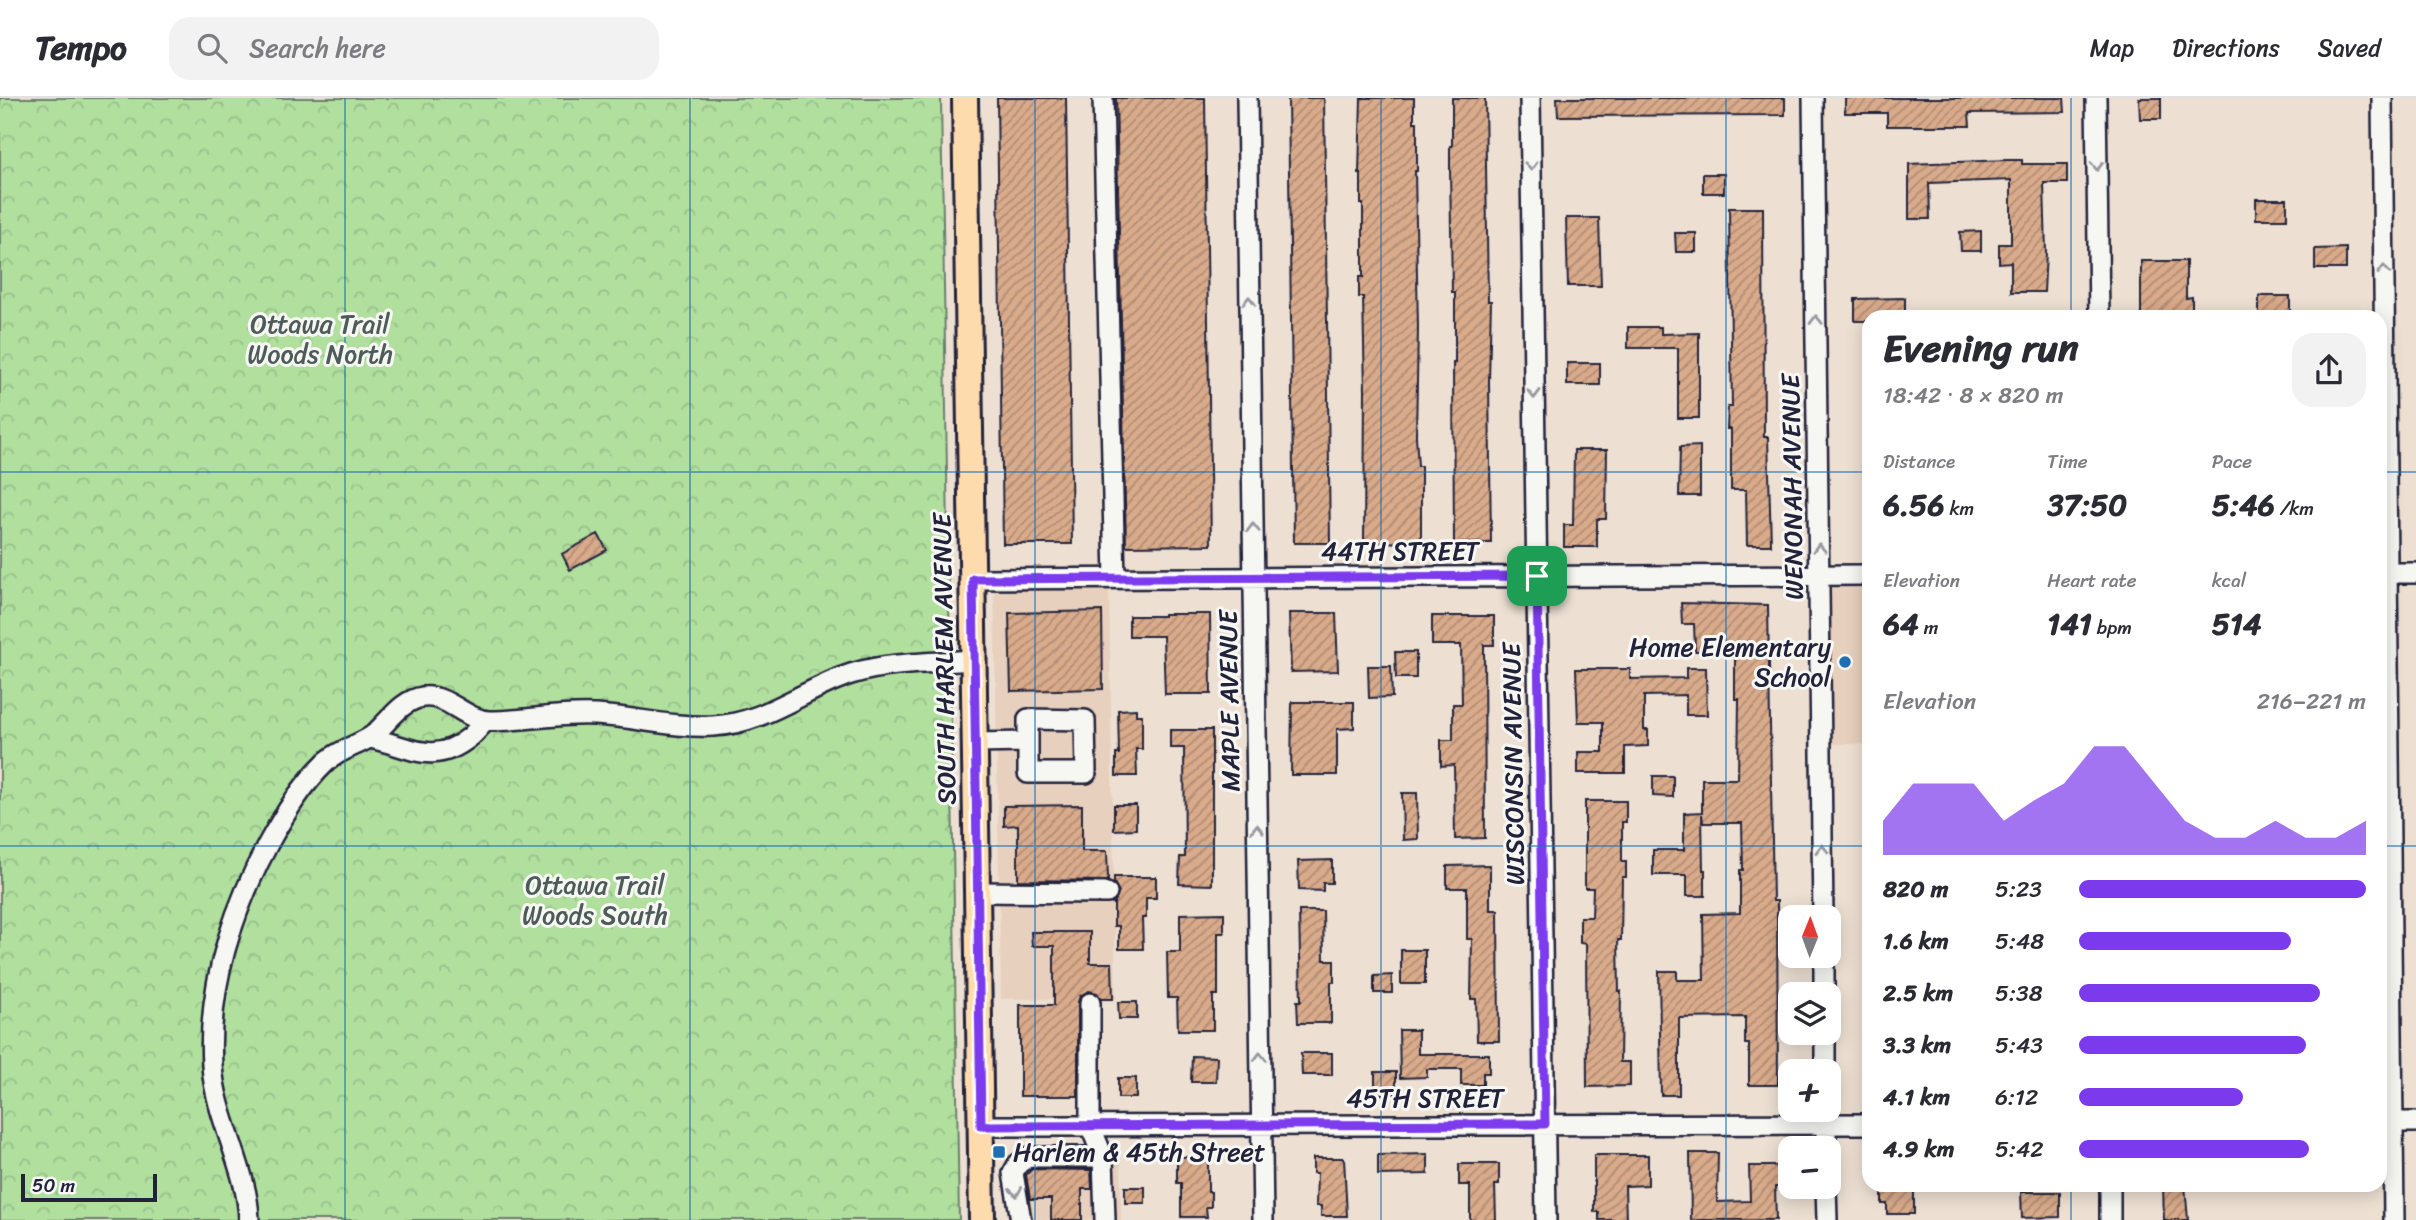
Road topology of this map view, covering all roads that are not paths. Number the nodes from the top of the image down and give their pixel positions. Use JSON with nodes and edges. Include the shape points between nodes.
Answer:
{"nodes":[{"id":1,"x":965,"y":98,"type":"edge"},
{"id":2,"x":1103,"y":98,"type":"edge"},
{"id":3,"x":1247,"y":98,"type":"edge"},
{"id":4,"x":1530,"y":98,"type":"edge"},
{"id":5,"x":1813,"y":98,"type":"edge"},
{"id":6,"x":2096,"y":98,"type":"edge"},
{"id":7,"x":2382,"y":98,"type":"edge"},
{"id":8,"x":2099,"y":310,"type":"edge"},
{"id":9,"x":2383,"y":310,"type":"edge"},
{"id":10,"x":2387,"y":573,"type":"edge"},
{"id":11,"x":2416,"y":573,"type":"edge"},
{"id":12,"x":1819,"y":575,"type":"junction"},
{"id":13,"x":1862,"y":575,"type":"edge"},
{"id":14,"x":1537,"y":576,"type":"junction"},
{"id":15,"x":1254,"y":577,"type":"junction"},
{"id":16,"x":1115,"y":578,"type":"junction"},
{"id":17,"x":973,"y":579,"type":"junction"},
{"id":18,"x":974,"y":660,"type":"junction"},
{"id":19,"x":486,"y":721,"type":"junction"},
{"id":20,"x":369,"y":738,"type":"junction"},
{"id":21,"x":1028,"y":742,"type":"dead end"},
{"id":22,"x":975,"y":743,"type":"junction"},
{"id":23,"x":977,"y":892,"type":"junction"},
{"id":24,"x":1107,"y":893,"type":"dead end"},
{"id":25,"x":1823,"y":905,"type":"edge"},
{"id":26,"x":1090,"y":1003,"type":"dead end"},
{"id":27,"x":1778,"y":1117,"type":"edge"},
{"id":28,"x":1841,"y":1119,"type":"edge"},
{"id":29,"x":2387,"y":1122,"type":"edge"},
{"id":30,"x":2416,"y":1122,"type":"edge"},
{"id":31,"x":1862,"y":1123,"type":"edge"},
{"id":32,"x":1545,"y":1124,"type":"junction"},
{"id":33,"x":1090,"y":1125,"type":"junction"},
{"id":34,"x":1261,"y":1125,"type":"junction"},
{"id":35,"x":981,"y":1126,"type":"junction"},
{"id":36,"x":1103,"y":1157,"type":"junction"},
{"id":37,"x":2110,"y":1192,"type":"edge"},
{"id":38,"x":1826,"y":1199,"type":"edge"},
{"id":39,"x":249,"y":1220,"type":"edge"},
{"id":40,"x":982,"y":1220,"type":"edge"},
{"id":41,"x":1021,"y":1220,"type":"edge"},
{"id":42,"x":1105,"y":1220,"type":"edge"},
{"id":43,"x":1263,"y":1220,"type":"edge"},
{"id":44,"x":1546,"y":1220,"type":"edge"},
{"id":45,"x":1827,"y":1220,"type":"edge"},
{"id":46,"x":2110,"y":1220,"type":"edge"},
{"id":47,"x":2394,"y":1220,"type":"edge"}],
"edges":[{"from":1,"to":17,"type":"main road","name":"SOUTH HARLEM AVENUE"},
{"from":2,"to":16,"type":"street"},
{"from":15,"to":3,"type":"street","name":"MAPLE AVENUE","one_way":true},
{"from":4,"to":14,"type":"street","name":"WISCONSIN AVENUE","one_way":true},
{"from":12,"to":5,"type":"street","name":"WENONAH AVENUE","one_way":true},
{"from":6,"to":8,"type":"street","one_way":true},
{"from":9,"to":7,"type":"street","one_way":true},
{"from":10,"to":11,"type":"street"},
{"from":12,"to":13,"type":"street","name":"44TH STREET"},
{"from":12,"to":14,"type":"street","name":"44TH STREET"},
{"from":25,"to":12,"type":"street","name":"WENONAH AVENUE","one_way":true},
{"from":14,"to":15,"type":"street","name":"44TH STREET"},
{"from":14,"to":32,"type":"street","name":"WISCONSIN AVENUE"},
{"from":15,"to":16,"type":"street","name":"44TH STREET"},
{"from":34,"to":15,"type":"street","name":"MAPLE AVENUE","one_way":true},
{"from":16,"to":17,"type":"street","name":"44TH STREET"},
{"from":17,"to":18,"type":"main road","name":"SOUTH HARLEM AVENUE"},
{"from":18,"to":19,"type":"street","via":[[889,666],[852,674],[748,720],[719,726],[677,726],[597,715]]},
{"from":18,"to":22,"type":"main road","name":"SOUTH HARLEM AVENUE"},
{"from":19,"to":20,"type":"street","via":[[463,743],[438,753],[413,752]]},
{"from":19,"to":20,"type":"street","via":[[439,698],[427,697],[405,706]]},
{"from":20,"to":39,"type":"street","via":[[346,747],[327,762],[291,805],[249,881],[222,959],[213,1019],[213,1083]]},
{"from":21,"to":22,"type":"street"},
{"from":22,"to":23,"type":"main road","name":"SOUTH HARLEM AVENUE"},
{"from":23,"to":24,"type":"street"},
{"from":23,"to":35,"type":"main road","name":"SOUTH HARLEM AVENUE"},
{"from":26,"to":33,"type":"street"},
{"from":27,"to":32,"type":"street","name":"45TH STREET"},
{"from":28,"to":31,"type":"street","name":"45TH STREET"},
{"from":29,"to":30,"type":"street"},
{"from":29,"to":47,"type":"street"},
{"from":32,"to":34,"type":"street","name":"45TH STREET"},
{"from":32,"to":44,"type":"street","name":"WISCONSIN AVENUE"},
{"from":33,"to":34,"type":"street","name":"45TH STREET"},
{"from":33,"to":35,"type":"street","name":"45TH STREET"},
{"from":33,"to":36,"type":"street"},
{"from":34,"to":43,"type":"street","name":"MAPLE AVENUE"},
{"from":35,"to":40,"type":"main road","name":"SOUTH HARLEM AVENUE"},
{"from":36,"to":41,"type":"street","one_way":true,"via":[[1028,1157],[1018,1164],[1013,1173]]},
{"from":36,"to":42,"type":"street"},
{"from":37,"to":46,"type":"street"},
{"from":38,"to":45,"type":"street"}]}
